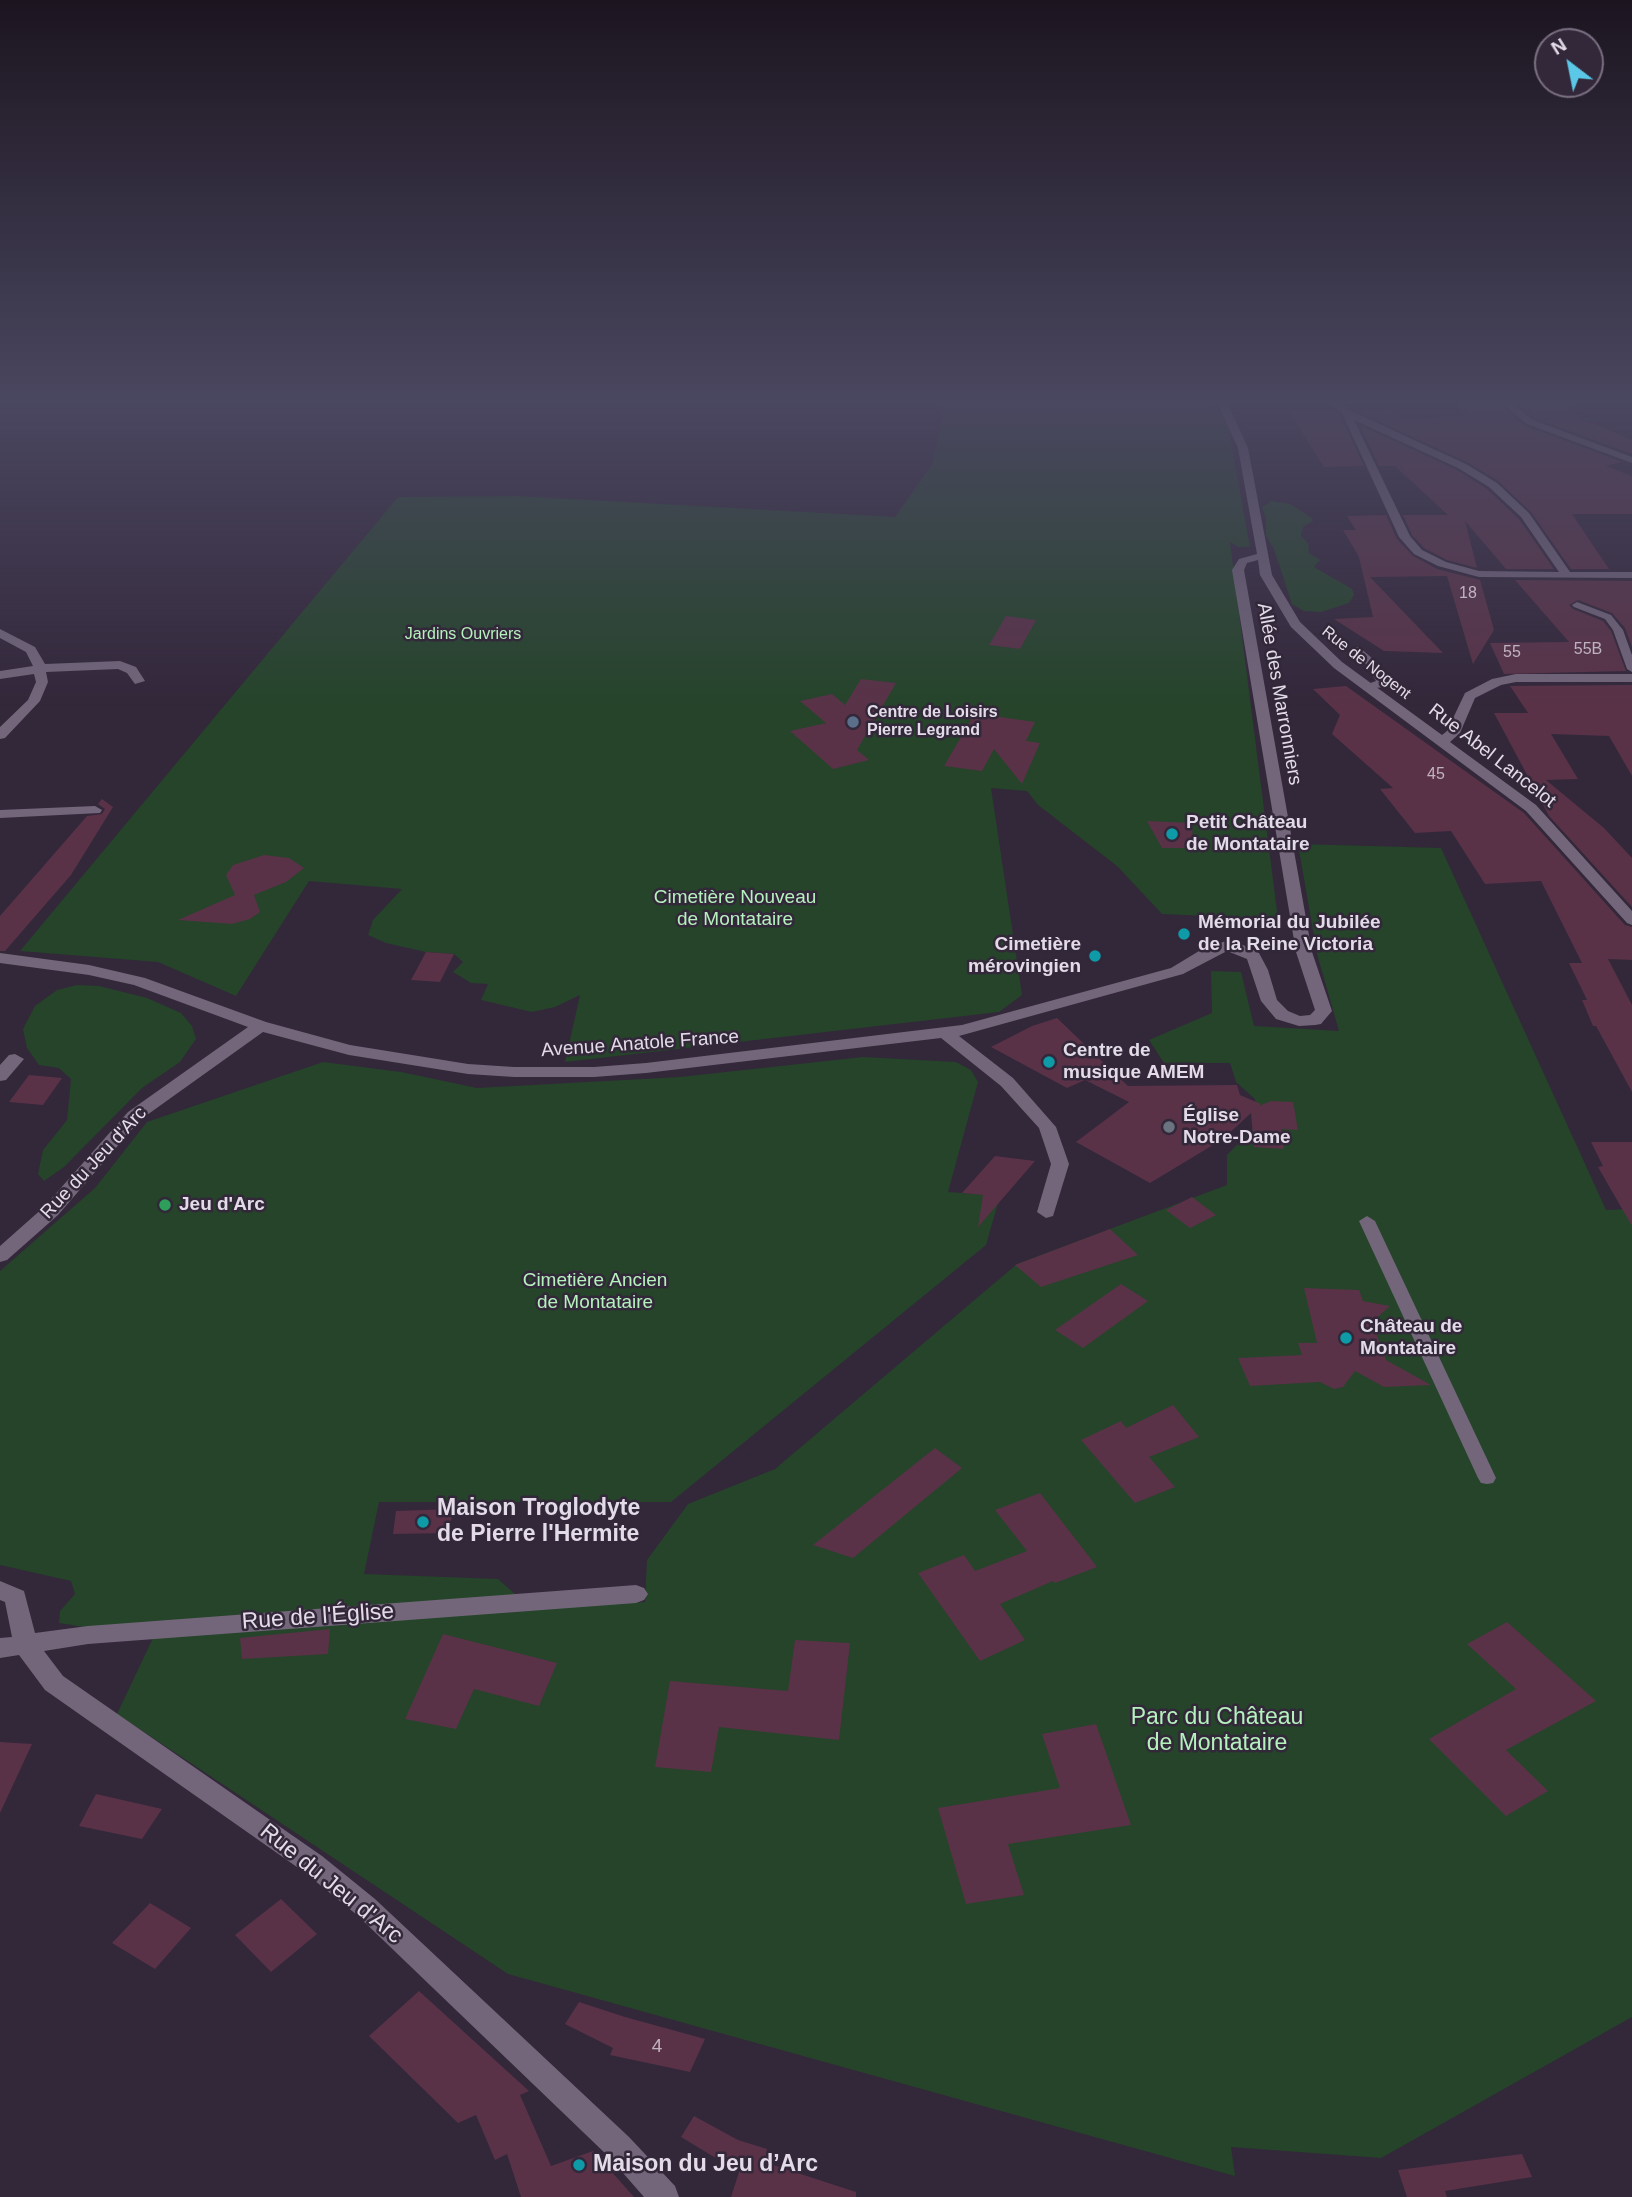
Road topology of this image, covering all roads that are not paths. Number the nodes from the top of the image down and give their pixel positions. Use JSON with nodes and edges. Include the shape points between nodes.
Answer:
{"nodes":[{"id":1,"x":1252,"y":503,"type":"edge"},
{"id":2,"x":1389,"y":503,"type":"edge"},
{"id":3,"x":1512,"y":503,"type":"edge"},
{"id":4,"x":1261,"y":556,"type":"junction"},
{"id":5,"x":1632,"y":575,"type":"edge"},
{"id":6,"x":1567,"y":576,"type":"junction"},
{"id":7,"x":1577,"y":605,"type":"dead end"},
{"id":8,"x":0,"y":633,"type":"edge"},
{"id":9,"x":1356,"y":649,"type":"dead end"},
{"id":10,"x":41,"y":668,"type":"junction"},
{"id":11,"x":1632,"y":669,"type":"edge"},
{"id":12,"x":0,"y":675,"type":"edge"},
{"id":13,"x":1632,"y":678,"type":"edge"},
{"id":14,"x":139,"y":681,"type":"dead end"},
{"id":15,"x":1369,"y":687,"type":"junction"},
{"id":16,"x":1410,"y":717,"type":"joint"},
{"id":17,"x":0,"y":735,"type":"edge"},
{"id":18,"x":1443,"y":741,"type":"junction"},
{"id":19,"x":95,"y":810,"type":"dead end"},
{"id":20,"x":0,"y":814,"type":"edge"},
{"id":21,"x":1632,"y":920,"type":"edge"},
{"id":22,"x":0,"y":958,"type":"edge"},
{"id":23,"x":1041,"y":1010,"type":"joint"},
{"id":24,"x":260,"y":1026,"type":"junction"},
{"id":25,"x":945,"y":1033,"type":"junction"},
{"id":26,"x":15,"y":1059,"type":"dead end"},
{"id":27,"x":0,"y":1076,"type":"edge"},
{"id":28,"x":1046,"y":1212,"type":"dead end"},
{"id":29,"x":1367,"y":1221,"type":"dead end"},
{"id":30,"x":0,"y":1256,"type":"edge"},
{"id":31,"x":1486,"y":1478,"type":"dead end"},
{"id":32,"x":0,"y":1590,"type":"edge"},
{"id":33,"x":636,"y":1594,"type":"dead end"},
{"id":34,"x":12,"y":1646,"type":"edge"},
{"id":35,"x":664,"y":2197,"type":"edge"}],
"edges":[{"from":1,"to":4,"type":"street","name":"Rue de Nogent"},
{"from":2,"to":6,"type":"street","via":[[1405,537],[1418,552],[1441,564],[1479,573]]},
{"from":3,"to":6,"type":"street"},
{"from":4,"to":15,"type":"street","name":"Rue de Nogent","via":[[1268,580],[1295,624],[1327,656]]},
{"from":4,"to":23,"type":"street","name":"Allée des Marronniers","via":[[1243,561],[1238,570],[1304,952],[1324,1011],[1308,1021],[1282,1015],[1269,1001],[1253,956],[1226,946],[1177,971]]},
{"from":5,"to":6,"type":"street"},
{"from":7,"to":11,"type":"lane","via":[[1608,617],[1618,630]]},
{"from":8,"to":10,"type":"street","via":[[31,650]]},
{"from":9,"to":15,"type":"lane","via":[[1381,681],[1381,685]]},
{"from":10,"to":12,"type":"street"},
{"from":10,"to":14,"type":"street","via":[[120,666],[132,670]]},
{"from":10,"to":17,"type":"street","via":[[39,694]]},
{"from":13,"to":18,"type":"street","via":[[1497,682],[1470,696],[1453,733]]},
{"from":15,"to":16,"type":"street","name":"Rue de Nogent"},
{"from":16,"to":18,"type":"street","name":"Rue Abel Lancelot"},
{"from":18,"to":21,"type":"street","name":"Rue Abel Lancelot","via":[[1531,808]]},
{"from":19,"to":20,"type":"street"},
{"from":22,"to":24,"type":"street","name":"Avenue Anatole France","via":[[139,981]]},
{"from":23,"to":25,"type":"street","name":"Avenue Anatole France"},
{"from":24,"to":25,"type":"street","name":"Avenue Anatole France","via":[[375,1055],[468,1069],[541,1073],[646,1068]]},
{"from":24,"to":30,"type":"street","name":"Rue du Jeu d'Arc","via":[[134,1115],[58,1203]]},
{"from":25,"to":28,"type":"street","via":[[1007,1082],[1047,1128],[1060,1164]]},
{"from":26,"to":27,"type":"street"},
{"from":29,"to":31,"type":"lane"},
{"from":32,"to":34,"type":"street","via":[[16,1597],[20,1605]]},
{"from":33,"to":34,"type":"street","name":"Rue de l'Église","via":[[88,1635]]},
{"from":34,"to":35,"type":"street","name":"Rue du Jeu d'Arc","via":[[54,1683],[313,1864],[366,1907],[619,2147]]}]}
